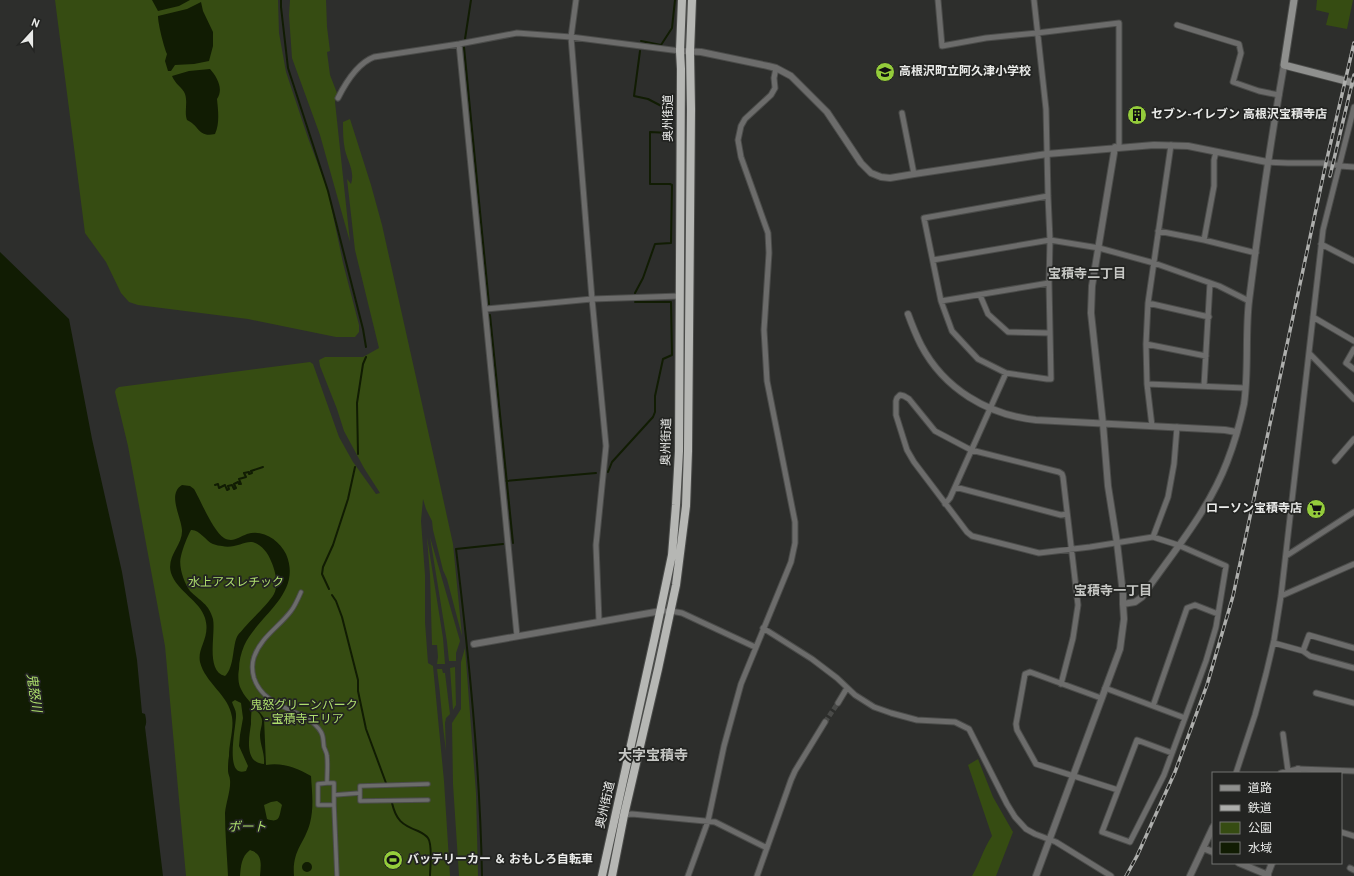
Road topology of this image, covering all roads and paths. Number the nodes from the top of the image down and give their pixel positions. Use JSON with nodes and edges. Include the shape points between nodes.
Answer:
{"nodes":[{"id":1,"x":576,"y":0,"type":"edge"},
{"id":2,"x":682,"y":0,"type":"edge"},
{"id":3,"x":692,"y":0,"type":"edge"},
{"id":4,"x":938,"y":0,"type":"edge"},
{"id":5,"x":1034,"y":0,"type":"edge"},
{"id":6,"x":1294,"y":0,"type":"edge"},
{"id":7,"x":1177,"y":25,"type":"dead end"},
{"id":8,"x":1038,"y":33,"type":"junction"},
{"id":9,"x":571,"y":37,"type":"junction"},
{"id":10,"x":459,"y":44,"type":"junction"},
{"id":11,"x":680,"y":51,"type":"junction"},
{"id":12,"x":690,"y":52,"type":"junction"},
{"id":13,"x":1284,"y":65,"type":"junction"},
{"id":14,"x":776,"y":68,"type":"junction"},
{"id":15,"x":1354,"y":83,"type":"edge"},
{"id":16,"x":1279,"y":95,"type":"junction"},
{"id":17,"x":338,"y":98,"type":"dead end"},
{"id":18,"x":1354,"y":107,"type":"edge"},
{"id":19,"x":902,"y":114,"type":"dead end"},
{"id":20,"x":1171,"y":145,"type":"junction"},
{"id":21,"x":1117,"y":147,"type":"junction"},
{"id":22,"x":1216,"y":152,"type":"junction"},
{"id":23,"x":1047,"y":154,"type":"junction"},
{"id":24,"x":1268,"y":162,"type":"junction"},
{"id":25,"x":1340,"y":166,"type":"junction"},
{"id":26,"x":1354,"y":168,"type":"edge"},
{"id":27,"x":914,"y":174,"type":"junction"},
{"id":28,"x":1048,"y":196,"type":"junction"},
{"id":29,"x":1158,"y":231,"type":"junction"},
{"id":30,"x":1050,"y":240,"type":"junction"},
{"id":31,"x":1204,"y":240,"type":"junction"},
{"id":32,"x":1321,"y":244,"type":"junction"},
{"id":33,"x":1099,"y":248,"type":"junction"},
{"id":34,"x":1256,"y":253,"type":"junction"},
{"id":35,"x":933,"y":260,"type":"junction"},
{"id":36,"x":1354,"y":260,"type":"edge"},
{"id":37,"x":1154,"y":263,"type":"junction"},
{"id":38,"x":1048,"y":283,"type":"junction"},
{"id":39,"x":1210,"y":283,"type":"junction"},
{"id":40,"x":980,"y":295,"type":"junction"},
{"id":41,"x":680,"y":296,"type":"junction"},
{"id":42,"x":592,"y":299,"type":"junction"},
{"id":43,"x":941,"y":301,"type":"junction"},
{"id":44,"x":1249,"y":301,"type":"junction"},
{"id":45,"x":1148,"y":303,"type":"junction"},
{"id":46,"x":486,"y":309,"type":"junction"},
{"id":47,"x":908,"y":314,"type":"dead end"},
{"id":48,"x":1209,"y":317,"type":"junction"},
{"id":49,"x":1313,"y":317,"type":"junction"},
{"id":50,"x":1049,"y":333,"type":"junction"},
{"id":51,"x":1354,"y":340,"type":"edge"},
{"id":52,"x":1146,"y":344,"type":"junction"},
{"id":53,"x":1354,"y":349,"type":"edge"},
{"id":54,"x":1309,"y":353,"type":"junction"},
{"id":55,"x":1206,"y":356,"type":"junction"},
{"id":56,"x":1354,"y":369,"type":"edge"},
{"id":57,"x":1006,"y":373,"type":"junction"},
{"id":58,"x":1147,"y":384,"type":"junction"},
{"id":59,"x":1204,"y":386,"type":"junction"},
{"id":60,"x":1245,"y":388,"type":"junction"},
{"id":61,"x":1354,"y":399,"type":"edge"},
{"id":62,"x":990,"y":408,"type":"junction"},
{"id":63,"x":1103,"y":424,"type":"junction"},
{"id":64,"x":1152,"y":426,"type":"junction"},
{"id":65,"x":1177,"y":427,"type":"junction"},
{"id":66,"x":1236,"y":432,"type":"junction"},
{"id":67,"x":1354,"y":439,"type":"edge"},
{"id":68,"x":971,"y":450,"type":"junction"},
{"id":69,"x":1335,"y":461,"type":"dead end"},
{"id":70,"x":955,"y":487,"type":"junction"},
{"id":71,"x":945,"y":504,"type":"junction"},
{"id":72,"x":1354,"y":512,"type":"edge"},
{"id":73,"x":1067,"y":514,"type":"junction"},
{"id":74,"x":1153,"y":537,"type":"junction"},
{"id":75,"x":1117,"y":543,"type":"junction"},
{"id":76,"x":1178,"y":545,"type":"junction"},
{"id":77,"x":1072,"y":549,"type":"junction"},
{"id":78,"x":1286,"y":556,"type":"junction"},
{"id":79,"x":1354,"y":564,"type":"edge"},
{"id":80,"x":301,"y":592,"type":"dead end"},
{"id":81,"x":1281,"y":596,"type":"junction"},
{"id":82,"x":1123,"y":604,"type":"junction"},
{"id":83,"x":661,"y":610,"type":"junction"},
{"id":84,"x":671,"y":610,"type":"junction"},
{"id":85,"x":1218,"y":614,"type":"junction"},
{"id":86,"x":599,"y":621,"type":"junction"},
{"id":87,"x":764,"y":628,"type":"junction"},
{"id":88,"x":517,"y":636,"type":"junction"},
{"id":89,"x":1274,"y":643,"type":"junction"},
{"id":90,"x":474,"y":644,"type":"dead end"},
{"id":91,"x":755,"y":647,"type":"junction"},
{"id":92,"x":1354,"y":648,"type":"edge"},
{"id":93,"x":1303,"y":651,"type":"junction"},
{"id":94,"x":1354,"y":668,"type":"edge"},
{"id":95,"x":1062,"y":684,"type":"junction"},
{"id":96,"x":847,"y":688,"type":"junction"},
{"id":97,"x":1105,"y":688,"type":"junction"},
{"id":98,"x":1316,"y":692,"type":"dead end"},
{"id":99,"x":1101,"y":698,"type":"junction"},
{"id":100,"x":1354,"y":702,"type":"edge"},
{"id":101,"x":838,"y":703,"type":"tunnel mouth"},
{"id":102,"x":1153,"y":706,"type":"junction"},
{"id":103,"x":1185,"y":718,"type":"junction"},
{"id":104,"x":825,"y":722,"type":"tunnel mouth"},
{"id":105,"x":1283,"y":734,"type":"dead end"},
{"id":106,"x":1172,"y":753,"type":"junction"},
{"id":107,"x":1288,"y":771,"type":"junction"},
{"id":108,"x":1298,"y":771,"type":"edge"},
{"id":109,"x":1354,"y":771,"type":"edge"},
{"id":110,"x":1236,"y":772,"type":"edge"},
{"id":111,"x":1284,"y":772,"type":"edge"},
{"id":112,"x":1073,"y":776,"type":"junction"},
{"id":113,"x":327,"y":784,"type":"junction"},
{"id":114,"x":428,"y":784,"type":"dead end"},
{"id":115,"x":1118,"y":790,"type":"junction"},
{"id":116,"x":360,"y":793,"type":"junction"},
{"id":117,"x":334,"y":795,"type":"junction"},
{"id":118,"x":428,"y":800,"type":"dead end"},
{"id":119,"x":334,"y":805,"type":"junction"},
{"id":120,"x":624,"y":815,"type":"junction"},
{"id":121,"x":708,"y":821,"type":"junction"},
{"id":122,"x":1212,"y":829,"type":"edge"},
{"id":123,"x":1342,"y":832,"type":"edge"},
{"id":124,"x":1354,"y":836,"type":"edge"},
{"id":125,"x":1049,"y":839,"type":"junction"},
{"id":126,"x":767,"y":848,"type":"junction"},
{"id":127,"x":1203,"y":848,"type":"junction"},
{"id":128,"x":1212,"y":852,"type":"edge"},
{"id":129,"x":1241,"y":864,"type":"edge"},
{"id":130,"x":1272,"y":864,"type":"edge"},
{"id":131,"x":337,"y":876,"type":"edge"},
{"id":132,"x":602,"y":876,"type":"edge"},
{"id":133,"x":612,"y":876,"type":"edge"},
{"id":134,"x":688,"y":876,"type":"edge"},
{"id":135,"x":757,"y":876,"type":"edge"},
{"id":136,"x":1036,"y":876,"type":"edge"},
{"id":137,"x":1110,"y":876,"type":"edge"},
{"id":138,"x":1190,"y":876,"type":"edge"},
{"id":139,"x":1268,"y":876,"type":"edge"}],
"edges":[{"from":1,"to":9,"type":"street"},
{"from":2,"to":11,"type":"highway","name":"奥州街道"},
{"from":3,"to":12,"type":"highway","name":"奥州街道"},
{"from":4,"to":8,"type":"street","via":[[942,46],[986,38]]},
{"from":5,"to":8,"type":"street"},
{"from":6,"to":13,"type":"main road"},
{"from":7,"to":16,"type":"street","via":[[1239,44],[1242,53],[1233,82]]},
{"from":8,"to":21,"type":"street","via":[[1119,23]]},
{"from":8,"to":23,"type":"street","via":[[1046,109]]},
{"from":9,"to":10,"type":"street","via":[[517,33]]},
{"from":9,"to":11,"type":"street"},
{"from":9,"to":42,"type":"street"},
{"from":10,"to":17,"type":"street","via":[[366,60]]},
{"from":10,"to":46,"type":"street"},
{"from":11,"to":12,"type":"street"},
{"from":11,"to":41,"type":"highway","name":"奥州街道"},
{"from":12,"to":14,"type":"street","via":[[701,52]]},
{"from":12,"to":84,"type":"highway","name":"奥州街道","via":[[688,451],[686,506]]},
{"from":13,"to":15,"type":"main road"},
{"from":13,"to":16,"type":"street"},
{"from":14,"to":27,"type":"street","via":[[791,76],[827,112],[861,163],[871,173],[890,178]]},
{"from":14,"to":87,"type":"street","via":[[775,88],[745,119],[738,140],[741,157],[768,233],[764,330],[767,381],[796,532],[791,562]]},
{"from":16,"to":24,"type":"street"},
{"from":18,"to":25,"type":"street"},
{"from":19,"to":27,"type":"street"},
{"from":20,"to":21,"type":"street"},
{"from":20,"to":22,"type":"street"},
{"from":20,"to":29,"type":"street"},
{"from":21,"to":23,"type":"street"},
{"from":21,"to":33,"type":"street"},
{"from":22,"to":24,"type":"street"},
{"from":22,"to":31,"type":"street","via":[[1214,186]]},
{"from":23,"to":27,"type":"street"},
{"from":23,"to":28,"type":"street"},
{"from":24,"to":25,"type":"street","via":[[1326,163]]},
{"from":24,"to":34,"type":"street"},
{"from":25,"to":26,"type":"street"},
{"from":25,"to":32,"type":"street"},
{"from":28,"to":30,"type":"street"},
{"from":28,"to":35,"type":"street","via":[[924,218]]},
{"from":29,"to":31,"type":"street"},
{"from":29,"to":37,"type":"street"},
{"from":30,"to":33,"type":"street"},
{"from":30,"to":35,"type":"street"},
{"from":30,"to":38,"type":"street"},
{"from":31,"to":34,"type":"street"},
{"from":32,"to":36,"type":"street"},
{"from":32,"to":49,"type":"street"},
{"from":33,"to":37,"type":"street"},
{"from":33,"to":63,"type":"street","via":[[1092,286],[1091,313]]},
{"from":34,"to":44,"type":"street"},
{"from":35,"to":43,"type":"street"},
{"from":37,"to":39,"type":"street"},
{"from":37,"to":45,"type":"street"},
{"from":38,"to":40,"type":"street"},
{"from":38,"to":50,"type":"street"},
{"from":39,"to":44,"type":"street"},
{"from":39,"to":48,"type":"street"},
{"from":40,"to":43,"type":"street"},
{"from":40,"to":50,"type":"street","via":[[988,314],[1008,332]]},
{"from":41,"to":42,"type":"street"},
{"from":41,"to":83,"type":"highway","name":"奥州街道","via":[[676,505],[672,555]]},
{"from":42,"to":46,"type":"street"},
{"from":42,"to":86,"type":"street","via":[[606,446],[596,545]]},
{"from":43,"to":57,"type":"street","via":[[952,331],[978,359]]},
{"from":44,"to":60,"type":"street"},
{"from":45,"to":48,"type":"street"},
{"from":45,"to":52,"type":"street"},
{"from":46,"to":88,"type":"street"},
{"from":47,"to":62,"type":"street","via":[[922,346],[944,376],[970,399]]},
{"from":48,"to":55,"type":"street"},
{"from":49,"to":51,"type":"street"},
{"from":49,"to":54,"type":"street"},
{"from":50,"to":57,"type":"street","via":[[1051,379]]},
{"from":52,"to":55,"type":"street"},
{"from":52,"to":58,"type":"street"},
{"from":53,"to":56,"type":"street","via":[[1346,363]]},
{"from":54,"to":61,"type":"street"},
{"from":54,"to":78,"type":"street"},
{"from":55,"to":59,"type":"street"},
{"from":57,"to":62,"type":"street"},
{"from":58,"to":59,"type":"street"},
{"from":58,"to":64,"type":"street"},
{"from":59,"to":60,"type":"street"},
{"from":60,"to":66,"type":"street","via":[[1244,403]]},
{"from":62,"to":63,"type":"street","via":[[1020,418]]},
{"from":62,"to":68,"type":"street"},
{"from":63,"to":64,"type":"street"},
{"from":63,"to":75,"type":"street","via":[[1108,486]]},
{"from":64,"to":65,"type":"street"},
{"from":65,"to":66,"type":"street"},
{"from":65,"to":74,"type":"street","via":[[1168,497]]},
{"from":66,"to":76,"type":"street","via":[[1228,461],[1218,482],[1203,510]]},
{"from":67,"to":69,"type":"street"},
{"from":68,"to":70,"type":"street"},
{"from":68,"to":71,"type":"street","via":[[936,431],[909,399],[904,396],[897,398],[896,415],[907,450]]},
{"from":68,"to":73,"type":"street","via":[[1062,474]]},
{"from":70,"to":71,"type":"street"},
{"from":70,"to":73,"type":"street","via":[[1061,515]]},
{"from":71,"to":77,"type":"street","via":[[972,536],[1039,553]]},
{"from":72,"to":78,"type":"street"},
{"from":73,"to":77,"type":"street"},
{"from":74,"to":75,"type":"street"},
{"from":74,"to":76,"type":"street"},
{"from":75,"to":77,"type":"street"},
{"from":75,"to":82,"type":"street"},
{"from":76,"to":82,"type":"street","via":[[1142,597],[1135,602]]},
{"from":76,"to":85,"type":"street","via":[[1226,566]]},
{"from":77,"to":95,"type":"street","via":[[1078,605]]},
{"from":78,"to":81,"type":"street"},
{"from":79,"to":81,"type":"street"},
{"from":80,"to":113,"type":"street","via":[[290,613],[259,648],[253,662],[253,675],[258,686],[268,697],[305,718],[321,732],[327,754]]},
{"from":81,"to":89,"type":"street"},
{"from":82,"to":97,"type":"street","via":[[1120,649]]},
{"from":83,"to":84,"type":"street"},
{"from":83,"to":86,"type":"street"},
{"from":83,"to":132,"type":"highway","name":"奥州街道"},
{"from":84,"to":91,"type":"street"},
{"from":84,"to":120,"type":"highway","name":"奥州街道"},
{"from":85,"to":102,"type":"street","via":[[1194,605],[1187,608]]},
{"from":85,"to":103,"type":"street","via":[[1206,661]]},
{"from":86,"to":88,"type":"street"},
{"from":87,"to":91,"type":"street"},
{"from":87,"to":96,"type":"street","via":[[812,659]]},
{"from":88,"to":90,"type":"street"},
{"from":89,"to":93,"type":"street"},
{"from":89,"to":110,"type":"street"},
{"from":91,"to":121,"type":"street","via":[[730,721]]},
{"from":92,"to":93,"type":"street","via":[[1309,635]]},
{"from":93,"to":94,"type":"street","via":[[1310,656]]},
{"from":95,"to":99,"type":"street"},
{"from":95,"to":112,"type":"street","via":[[1030,672],[1025,674],[1016,724],[1036,764]]},
{"from":96,"to":101,"type":"street"},
{"from":96,"to":125,"type":"street","via":[[874,707],[891,713],[917,720],[955,722],[969,729],[1015,817],[1026,829]]},
{"from":97,"to":99,"type":"street"},
{"from":97,"to":102,"type":"street"},
{"from":98,"to":100,"type":"street"},
{"from":99,"to":112,"type":"street"},
{"from":102,"to":103,"type":"street"},
{"from":103,"to":106,"type":"street"},
{"from":104,"to":126,"type":"street","via":[[795,771]]},
{"from":105,"to":107,"type":"street"},
{"from":106,"to":115,"type":"street","via":[[1137,740]]},
{"from":106,"to":115,"type":"street","via":[[1164,775],[1130,842],[1102,832]]},
{"from":107,"to":108,"type":"street"},
{"from":107,"to":111,"type":"street"},
{"from":108,"to":109,"type":"street"},
{"from":112,"to":115,"type":"street"},
{"from":112,"to":125,"type":"street"},
{"from":113,"to":117,"type":"street","via":[[334,783]]},
{"from":113,"to":119,"type":"street","via":[[318,784],[318,805]]},
{"from":114,"to":116,"type":"street","via":[[360,786]]},
{"from":116,"to":117,"type":"street"},
{"from":116,"to":118,"type":"street","via":[[360,801]]},
{"from":117,"to":119,"type":"street"},
{"from":119,"to":131,"type":"street"},
{"from":120,"to":121,"type":"street"},
{"from":120,"to":133,"type":"highway","name":"奥州街道"},
{"from":121,"to":126,"type":"street","via":[[715,822]]},
{"from":121,"to":134,"type":"street"},
{"from":122,"to":127,"type":"street"},
{"from":123,"to":124,"type":"street"},
{"from":125,"to":136,"type":"street"},
{"from":125,"to":137,"type":"street"},
{"from":126,"to":135,"type":"street"},
{"from":127,"to":128,"type":"street"},
{"from":127,"to":138,"type":"street"},
{"from":129,"to":139,"type":"street"},
{"from":130,"to":139,"type":"street"}]}
